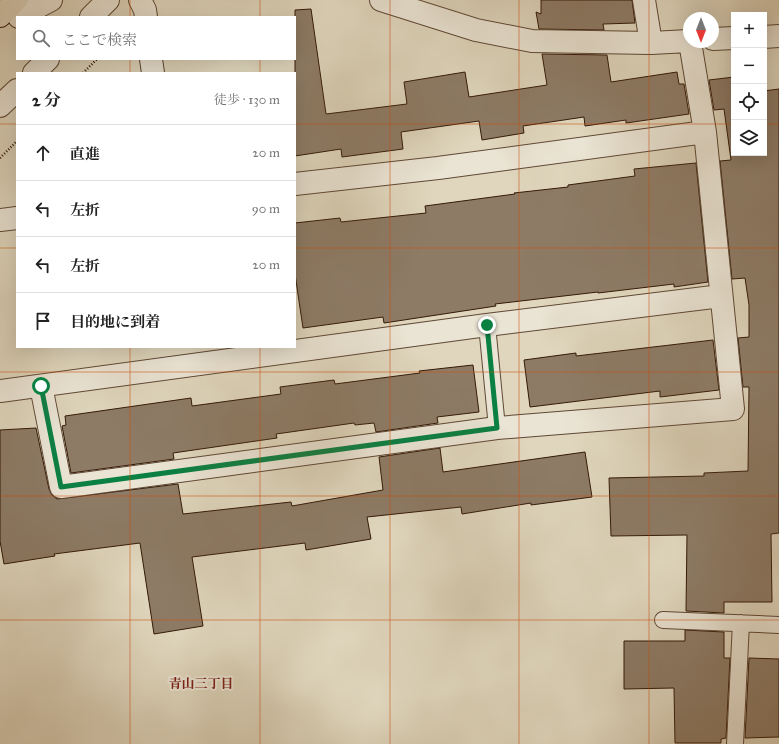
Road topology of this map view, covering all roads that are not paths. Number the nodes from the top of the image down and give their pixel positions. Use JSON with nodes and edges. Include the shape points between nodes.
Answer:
{"nodes":[{"id":1,"x":16,"y":0,"type":"edge"},
{"id":2,"x":51,"y":0,"type":"edge"},
{"id":3,"x":108,"y":0,"type":"edge"},
{"id":4,"x":140,"y":0,"type":"edge"},
{"id":5,"x":382,"y":0,"type":"edge"},
{"id":6,"x":644,"y":0,"type":"edge"},
{"id":7,"x":0,"y":16,"type":"edge"},
{"id":8,"x":22,"y":16,"type":"edge"},
{"id":9,"x":92,"y":16,"type":"edge"},
{"id":10,"x":146,"y":16,"type":"edge"},
{"id":11,"x":16,"y":19,"type":"edge"},
{"id":12,"x":0,"y":27,"type":"edge"},
{"id":13,"x":779,"y":36,"type":"edge"},
{"id":14,"x":767,"y":37,"type":"edge"},
{"id":15,"x":731,"y":38,"type":"edge"},
{"id":16,"x":719,"y":39,"type":"edge"},
{"id":17,"x":683,"y":41,"type":"edge"},
{"id":18,"x":651,"y":43,"type":"junction"},
{"id":19,"x":690,"y":48,"type":"edge"},
{"id":20,"x":47,"y":60,"type":"edge"},
{"id":21,"x":151,"y":60,"type":"edge"},
{"id":22,"x":35,"y":72,"type":"edge"},
{"id":23,"x":153,"y":72,"type":"edge"},
{"id":24,"x":16,"y":91,"type":"edge"},
{"id":25,"x":0,"y":106,"type":"edge"},
{"id":26,"x":705,"y":132,"type":"junction"},
{"id":27,"x":296,"y":184,"type":"edge"},
{"id":28,"x":16,"y":218,"type":"edge"},
{"id":29,"x":0,"y":220,"type":"edge"},
{"id":30,"x":721,"y":296,"type":"junction"},
{"id":31,"x":487,"y":325,"type":"junction"},
{"id":32,"x":296,"y":346,"type":"edge"},
{"id":33,"x":274,"y":348,"type":"edge"},
{"id":34,"x":209,"y":355,"type":"edge"},
{"id":35,"x":41,"y":386,"type":"junction"},
{"id":36,"x":0,"y":391,"type":"edge"},
{"id":37,"x":497,"y":428,"type":"junction"},
{"id":38,"x":663,"y":620,"type":"dead end"},
{"id":39,"x":741,"y":623,"type":"junction"},
{"id":40,"x":779,"y":625,"type":"edge"},
{"id":41,"x":735,"y":744,"type":"edge"}],
"edges":[{"from":1,"to":7,"type":"highway"},
{"from":2,"to":8,"type":"street"},
{"from":3,"to":9,"type":"street"},
{"from":4,"to":10,"type":"street"},
{"from":5,"to":18,"type":"street","via":[[476,30],[532,40]]},
{"from":6,"to":18,"type":"street"},
{"from":11,"to":12,"type":"street"},
{"from":13,"to":14,"type":"street"},
{"from":15,"to":16,"type":"street"},
{"from":17,"to":18,"type":"street"},
{"from":19,"to":26,"type":"street"},
{"from":20,"to":22,"type":"street"},
{"from":21,"to":23,"type":"street"},
{"from":24,"to":25,"type":"street"},
{"from":26,"to":27,"type":"street","via":[[438,168]]},
{"from":26,"to":30,"type":"street"},
{"from":28,"to":29,"type":"street"},
{"from":30,"to":31,"type":"street"},
{"from":30,"to":37,"type":"street","via":[[733,409]]},
{"from":31,"to":32,"type":"street"},
{"from":31,"to":37,"type":"lane"},
{"from":33,"to":34,"type":"street"},
{"from":34,"to":35,"type":"street"},
{"from":35,"to":36,"type":"street"},
{"from":35,"to":37,"type":"street","via":[[61,487]]},
{"from":38,"to":39,"type":"lane"},
{"from":39,"to":40,"type":"lane"},
{"from":39,"to":41,"type":"lane"}]}
